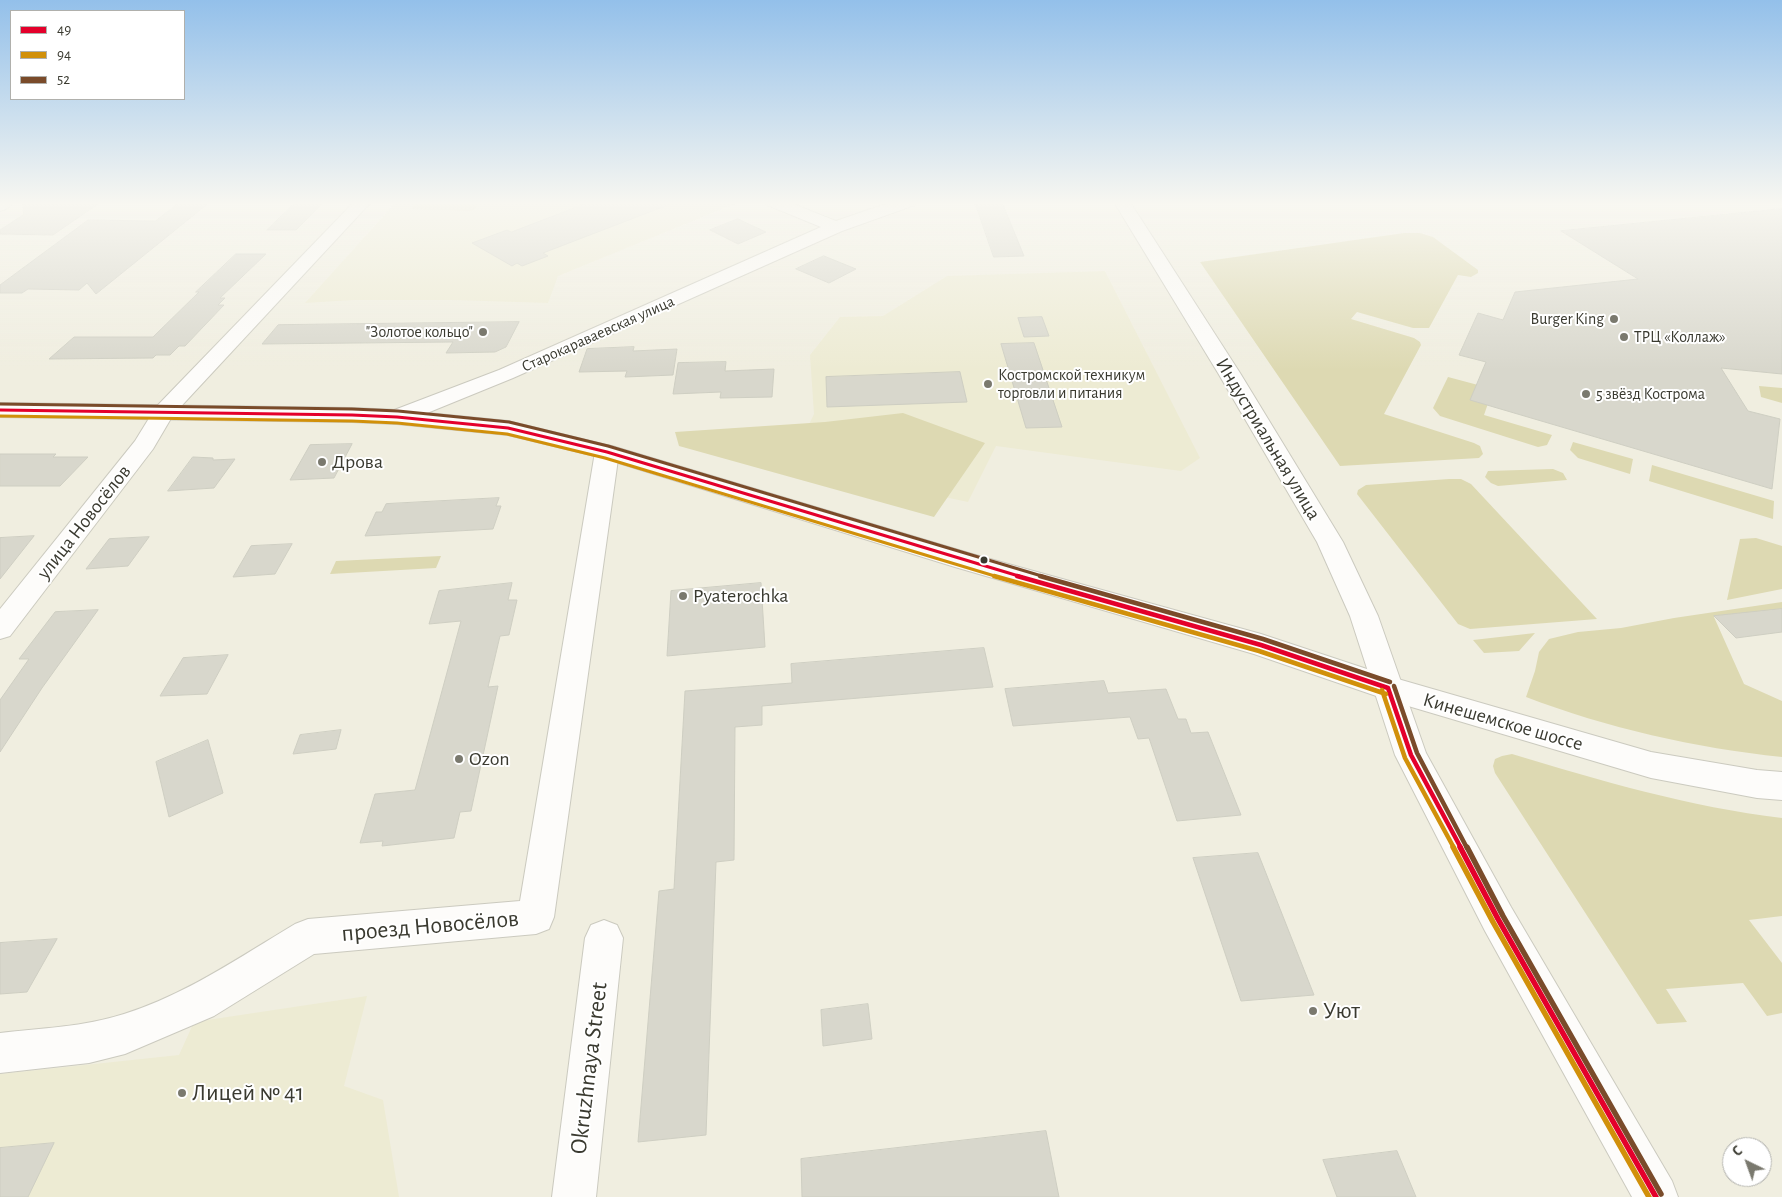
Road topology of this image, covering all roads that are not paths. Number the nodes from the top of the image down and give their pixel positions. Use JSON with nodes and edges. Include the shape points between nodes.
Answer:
{"nodes":[{"id":1,"x":310,"y":258,"type":"edge"},
{"id":2,"x":767,"y":258,"type":"edge"},
{"id":3,"x":1157,"y":258,"type":"edge"},
{"id":4,"x":0,"y":410,"type":"edge"},
{"id":5,"x":164,"y":412,"type":"junction"},
{"id":6,"x":398,"y":417,"type":"junction"},
{"id":7,"x":608,"y":452,"type":"junction"},
{"id":8,"x":0,"y":629,"type":"edge"},
{"id":9,"x":1388,"y":688,"type":"junction"},
{"id":10,"x":1782,"y":786,"type":"edge"},
{"id":11,"x":604,"y":938,"type":"dead end"},
{"id":12,"x":0,"y":1053,"type":"edge"},
{"id":13,"x":574,"y":1197,"type":"edge"},
{"id":14,"x":1656,"y":1197,"type":"edge"}],
"edges":[{"from":1,"to":5,"type":"main road","name":"улица Новосёлов"},
{"from":2,"to":6,"type":"main road","name":"Старокараваевская улица","via":[[523,367]]},
{"from":3,"to":9,"type":"main road","name":"Индустриальная улица","via":[[1330,542],[1364,616]]},
{"from":4,"to":5,"type":"main road","name":"Кинешемское шоссе"},
{"from":5,"to":6,"type":"main road","name":"Кинешемское шоссе"},
{"from":5,"to":8,"type":"main road","name":"улица Новосёлов","via":[[145,444]]},
{"from":6,"to":7,"type":"main road","name":"Кинешемское шоссе","via":[[508,428]]},
{"from":7,"to":9,"type":"main road","name":"Кинешемское шоссе","via":[[964,561],[1261,645]]},
{"from":7,"to":12,"type":"main road","name":"проезд Новосёлов","via":[[536,917],[308,937],[200,1002],[125,1034],[89,1043]]},
{"from":9,"to":10,"type":"main road","name":"Кинешемское шоссе","via":[[1651,765]]},
{"from":9,"to":14,"type":"main road","name":"Индустриальная улица","via":[[1415,764]]},
{"from":11,"to":13,"type":"main road","name":"Okruzhnaya Street"}]}
